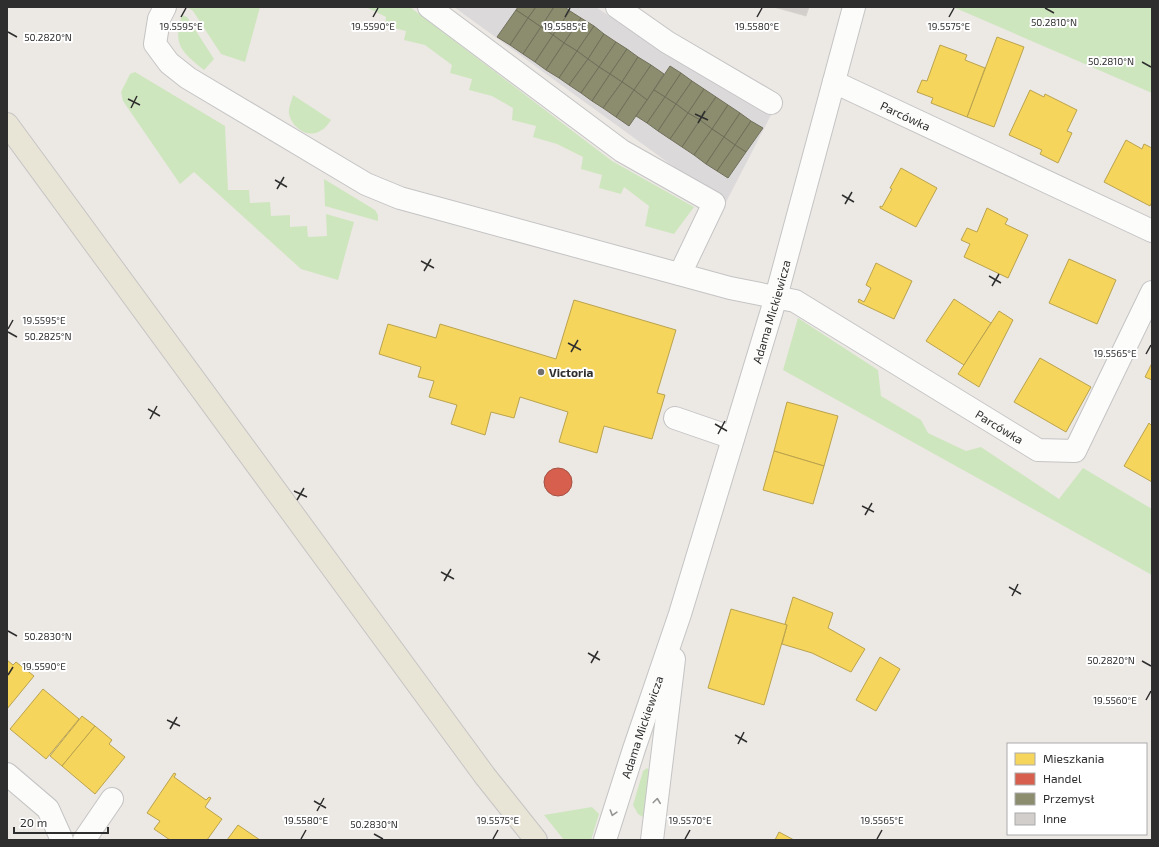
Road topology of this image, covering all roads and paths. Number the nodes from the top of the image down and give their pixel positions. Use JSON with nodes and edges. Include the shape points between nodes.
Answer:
{"nodes":[{"id":1,"x":165,"y":7,"type":"edge"},
{"id":2,"x":429,"y":7,"type":"edge"},
{"id":3,"x":617,"y":7,"type":"edge"},
{"id":4,"x":854,"y":7,"type":"edge"},
{"id":5,"x":834,"y":82,"type":"junction"},
{"id":6,"x":771,"y":103,"type":"dead end"},
{"id":7,"x":7,"y":124,"type":"edge"},
{"id":8,"x":1152,"y":231,"type":"edge"},
{"id":9,"x":680,"y":274,"type":"junction"},
{"id":10,"x":1152,"y":292,"type":"edge"},
{"id":11,"x":776,"y":297,"type":"junction"},
{"id":12,"x":675,"y":418,"type":"dead end"},
{"id":13,"x":733,"y":438,"type":"junction"},
{"id":14,"x":680,"y":614,"type":"junction"},
{"id":15,"x":7,"y":774,"type":"edge"},
{"id":16,"x":112,"y":798,"type":"dead end"},
{"id":17,"x":62,"y":840,"type":"edge"},
{"id":18,"x":84,"y":840,"type":"edge"},
{"id":19,"x":536,"y":840,"type":"edge"},
{"id":20,"x":605,"y":840,"type":"edge"},
{"id":21,"x":652,"y":840,"type":"edge"}],
"edges":[{"from":1,"to":9,"type":"street","via":[[155,44],[169,63],[188,78],[366,184],[400,198]]},
{"from":2,"to":9,"type":"street","via":[[622,151],[714,204]]},
{"from":3,"to":6,"type":"street","via":[[667,42]]},
{"from":4,"to":5,"type":"street","name":"Adama Mickiewicza"},
{"from":5,"to":8,"type":"street","name":"Parcówka"},
{"from":5,"to":11,"type":"street","name":"Adama Mickiewicza"},
{"from":7,"to":19,"type":"main road","via":[[485,776]]},
{"from":9,"to":11,"type":"street"},
{"from":10,"to":11,"type":"street","name":"Parcówka","via":[[1075,451],[1038,450],[795,300]]},
{"from":11,"to":13,"type":"street","name":"Adama Mickiewicza"},
{"from":12,"to":13,"type":"street"},
{"from":13,"to":14,"type":"street","name":"Adama Mickiewicza"},
{"from":14,"to":20,"type":"street","name":"Adama Mickiewicza","one_way":true},
{"from":21,"to":14,"type":"street","name":"Adama Mickiewicza","one_way":true},
{"from":15,"to":17,"type":"street","via":[[48,809]]},
{"from":16,"to":18,"type":"street"}]}
